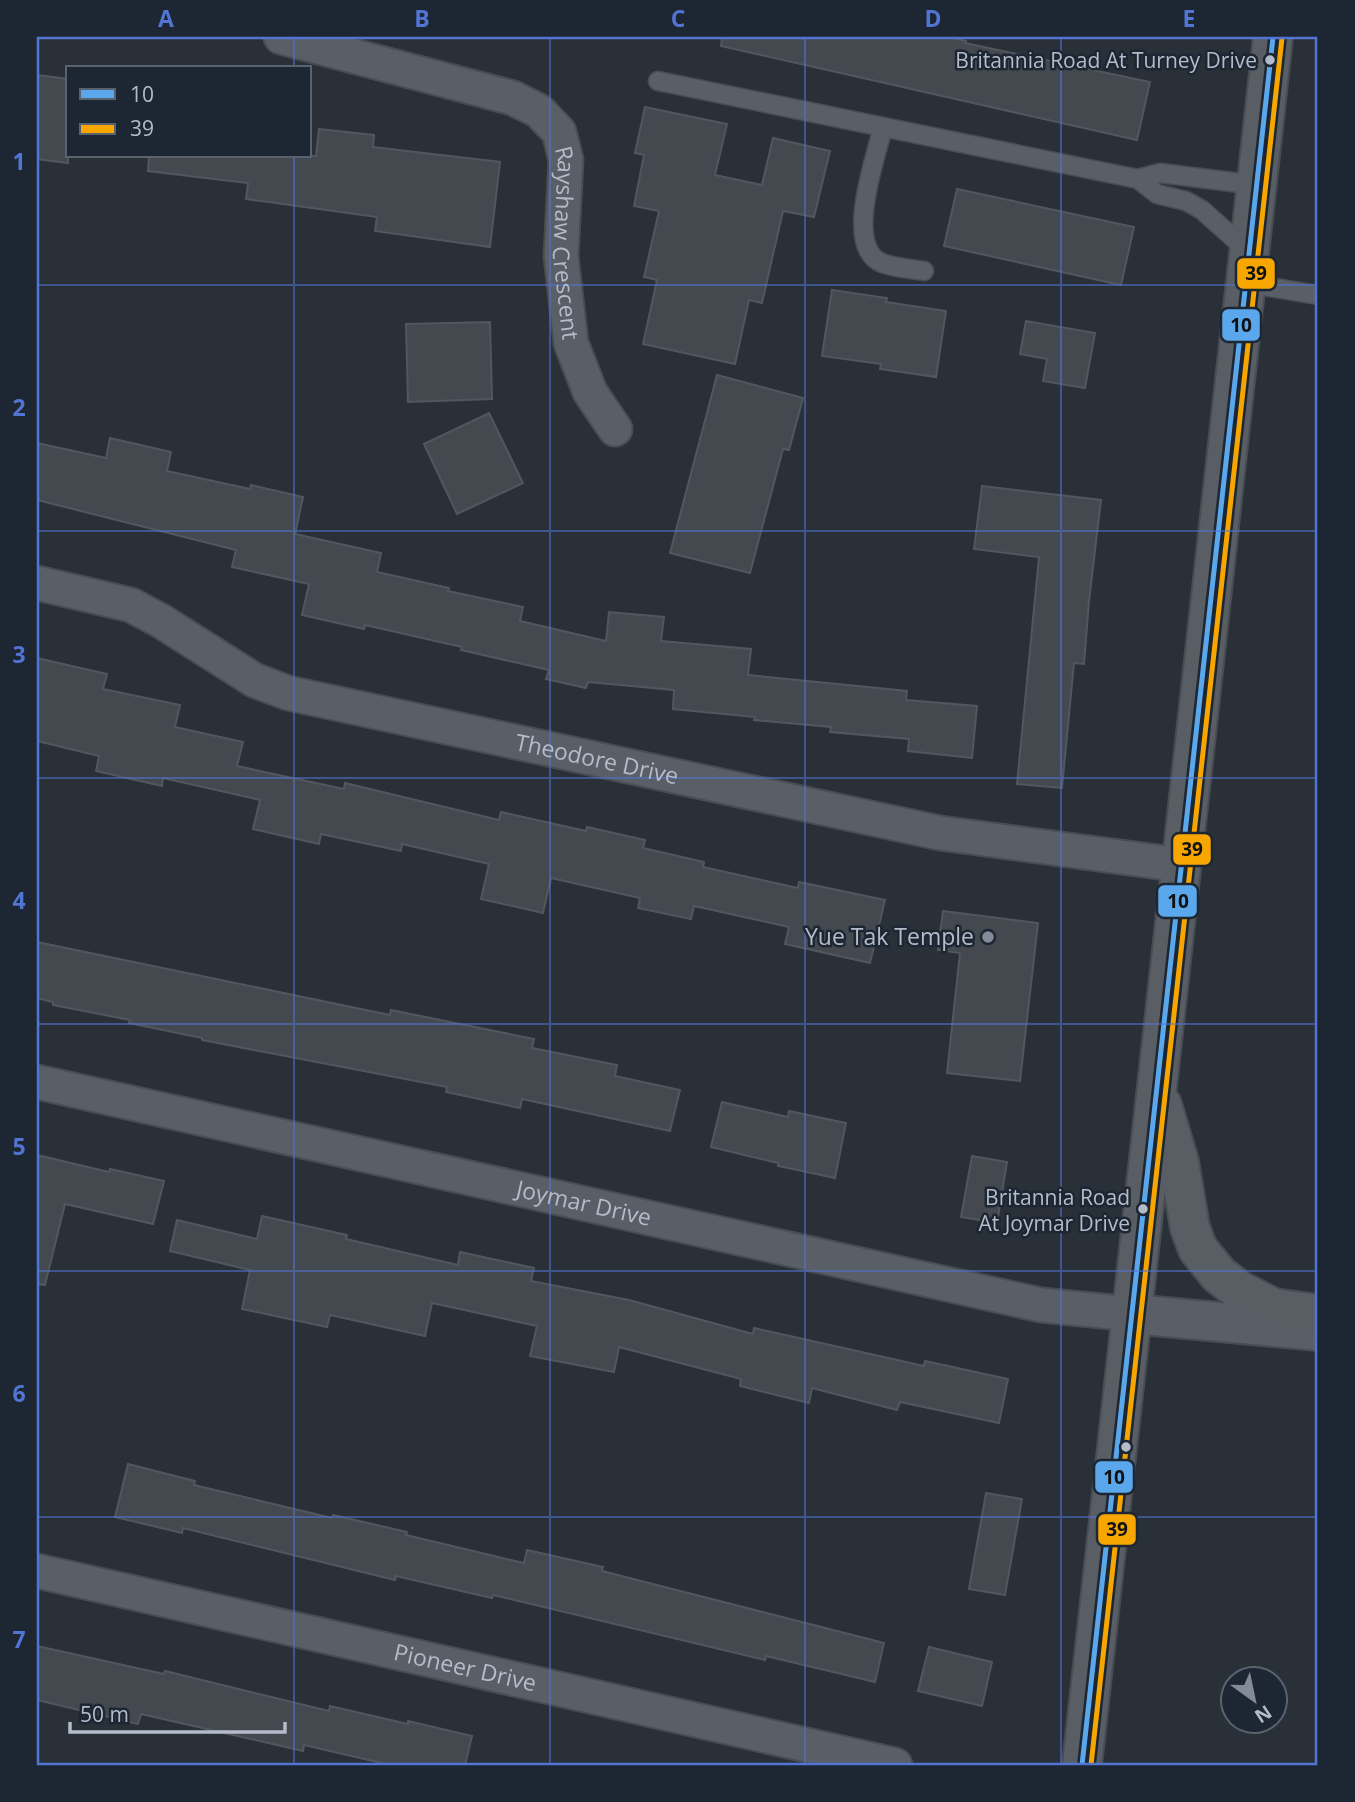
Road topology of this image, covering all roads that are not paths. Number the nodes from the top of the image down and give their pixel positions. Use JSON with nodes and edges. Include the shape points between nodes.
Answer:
{"nodes":[{"id":1,"x":281,"y":37,"type":"edge"},
{"id":2,"x":1273,"y":37,"type":"edge"},
{"id":3,"x":658,"y":81,"type":"dead end"},
{"id":4,"x":883,"y":127,"type":"junction"},
{"id":5,"x":1138,"y":178,"type":"junction"},
{"id":6,"x":1256,"y":186,"type":"junction"},
{"id":7,"x":1247,"y":267,"type":"junction"},
{"id":8,"x":925,"y":271,"type":"dead end"},
{"id":9,"x":1318,"y":295,"type":"edge"},
{"id":10,"x":615,"y":429,"type":"dead end"},
{"id":11,"x":37,"y":583,"type":"edge"},
{"id":12,"x":1181,"y":865,"type":"junction"},
{"id":13,"x":37,"y":1082,"type":"edge"},
{"id":14,"x":1157,"y":1087,"type":"junction"},
{"id":15,"x":1132,"y":1314,"type":"junction"},
{"id":16,"x":1318,"y":1314,"type":"edge"},
{"id":17,"x":1318,"y":1331,"type":"edge"},
{"id":18,"x":37,"y":1572,"type":"edge"},
{"id":19,"x":895,"y":1765,"type":"edge"},
{"id":20,"x":1082,"y":1765,"type":"edge"}],
"edges":[{"from":1,"to":10,"type":"street","name":"Rayshaw Crescent","via":[[513,97],[539,111],[559,132],[566,160],[561,256],[571,343],[590,392]]},
{"from":2,"to":6,"type":"main road"},
{"from":3,"to":4,"type":"lane"},
{"from":4,"to":5,"type":"lane"},
{"from":4,"to":8,"type":"lane","via":[[862,234],[880,262]]},
{"from":5,"to":6,"type":"lane","via":[[1160,173]]},
{"from":5,"to":7,"type":"lane","via":[[1157,194],[1202,210]]},
{"from":6,"to":7,"type":"main road"},
{"from":7,"to":9,"type":"lane"},
{"from":7,"to":12,"type":"main road"},
{"from":11,"to":12,"type":"street","name":"Theodore Drive","via":[[131,605],[254,680],[288,693],[940,833]]},
{"from":12,"to":14,"type":"main road"},
{"from":13,"to":15,"type":"street","name":"Joymar Drive","via":[[1041,1305]]},
{"from":14,"to":15,"type":"main road"},
{"from":14,"to":16,"type":"main road","via":[[1198,1249],[1219,1275],[1240,1291],[1273,1308]]},
{"from":15,"to":17,"type":"street"},
{"from":15,"to":20,"type":"main road"},
{"from":18,"to":19,"type":"street","name":"Pioneer Drive"}]}
